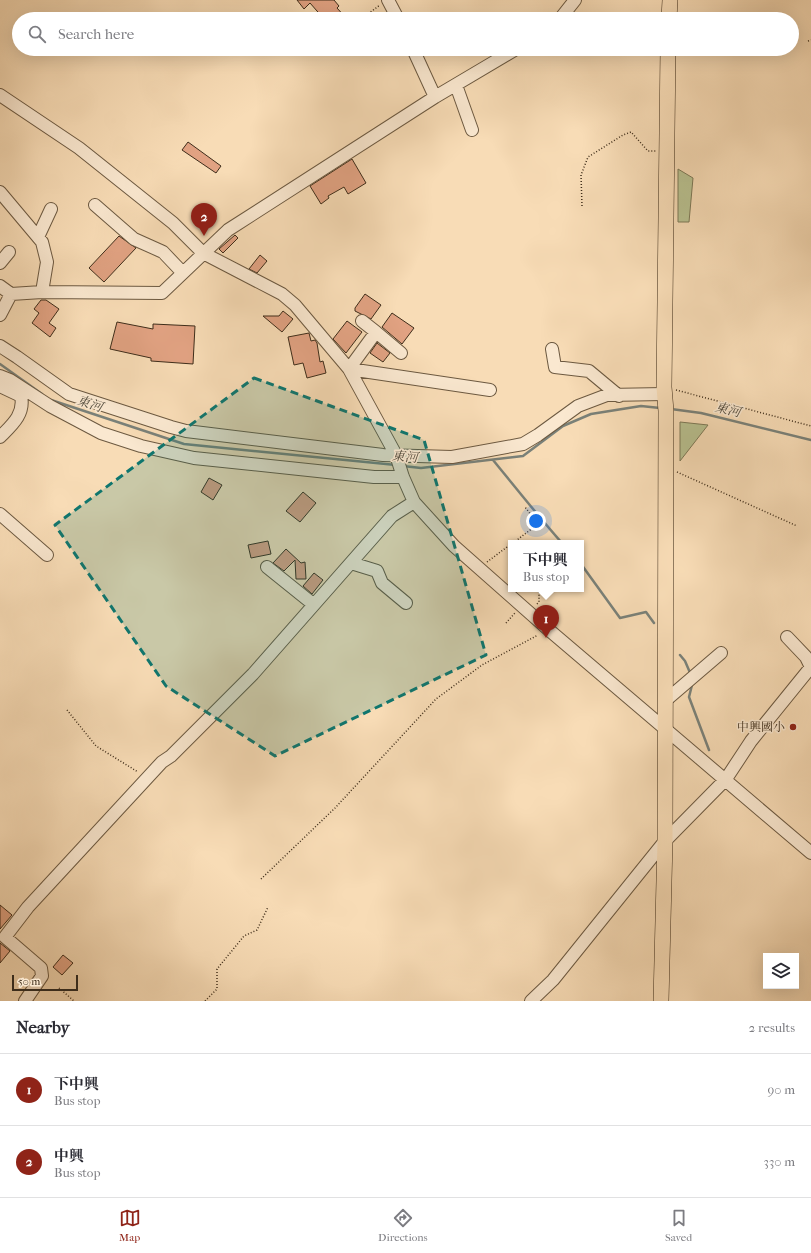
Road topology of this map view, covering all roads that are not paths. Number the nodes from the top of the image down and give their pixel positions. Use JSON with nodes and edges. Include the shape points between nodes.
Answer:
{"nodes":[{"id":1,"x":575,"y":0,"type":"edge"},
{"id":2,"x":670,"y":0,"type":"edge"},
{"id":3,"x":384,"y":2,"type":"edge"},
{"id":4,"x":392,"y":12,"type":"edge"},
{"id":5,"x":566,"y":12,"type":"edge"},
{"id":6,"x":669,"y":12,"type":"edge"},
{"id":7,"x":416,"y":56,"type":"edge"},
{"id":8,"x":504,"y":56,"type":"edge"},
{"id":9,"x":668,"y":56,"type":"edge"},
{"id":10,"x":456,"y":85,"type":"junction"},
{"id":11,"x":0,"y":95,"type":"edge"},
{"id":12,"x":435,"y":97,"type":"junction"},
{"id":13,"x":472,"y":130,"type":"dead end"},
{"id":14,"x":0,"y":192,"type":"edge"},
{"id":15,"x":95,"y":205,"type":"dead end"},
{"id":16,"x":51,"y":209,"type":"dead end"},
{"id":17,"x":38,"y":237,"type":"junction"},
{"id":18,"x":9,"y":252,"type":"dead end"},
{"id":19,"x":203,"y":253,"type":"junction"},
{"id":20,"x":0,"y":263,"type":"edge"},
{"id":21,"x":182,"y":272,"type":"junction"},
{"id":22,"x":0,"y":286,"type":"edge"},
{"id":23,"x":42,"y":292,"type":"junction"},
{"id":24,"x":11,"y":294,"type":"junction"},
{"id":25,"x":0,"y":315,"type":"edge"},
{"id":26,"x":362,"y":322,"type":"dead end"},
{"id":27,"x":376,"y":332,"type":"junction"},
{"id":28,"x":0,"y":346,"type":"edge"},
{"id":29,"x":552,"y":349,"type":"dead end"},
{"id":30,"x":401,"y":353,"type":"dead end"},
{"id":31,"x":349,"y":369,"type":"junction"},
{"id":32,"x":0,"y":376,"type":"edge"},
{"id":33,"x":0,"y":386,"type":"edge"},
{"id":34,"x":490,"y":390,"type":"dead end"},
{"id":35,"x":664,"y":390,"type":"junction"},
{"id":36,"x":620,"y":396,"type":"junction"},
{"id":37,"x":0,"y":437,"type":"edge"},
{"id":38,"x":396,"y":455,"type":"junction"},
{"id":39,"x":403,"y":478,"type":"junction"},
{"id":40,"x":414,"y":502,"type":"junction"},
{"id":41,"x":0,"y":514,"type":"edge"},
{"id":42,"x":47,"y":555,"type":"dead end"},
{"id":43,"x":351,"y":562,"type":"junction"},
{"id":44,"x":267,"y":567,"type":"dead end"},
{"id":45,"x":406,"y":603,"type":"dead end"},
{"id":46,"x":313,"y":604,"type":"junction"},
{"id":47,"x":787,"y":637,"type":"dead end"},
{"id":48,"x":721,"y":653,"type":"dead end"},
{"id":49,"x":665,"y":700,"type":"junction"},
{"id":50,"x":665,"y":729,"type":"junction"},
{"id":51,"x":726,"y":779,"type":"junction"},
{"id":52,"x":665,"y":841,"type":"junction"},
{"id":53,"x":811,"y":853,"type":"edge"},
{"id":54,"x":25,"y":1001,"type":"edge"},
{"id":55,"x":531,"y":1001,"type":"edge"},
{"id":56,"x":661,"y":1001,"type":"edge"}],
"edges":[{"from":1,"to":5,"type":"street"},
{"from":2,"to":6,"type":"main road"},
{"from":3,"to":4,"type":"street"},
{"from":7,"to":12,"type":"street"},
{"from":8,"to":10,"type":"street"},
{"from":9,"to":35,"type":"main road"},
{"from":10,"to":12,"type":"street"},
{"from":10,"to":13,"type":"street"},
{"from":11,"to":19,"type":"street","via":[[79,148],[173,223]]},
{"from":12,"to":19,"type":"street","via":[[228,230]]},
{"from":14,"to":17,"type":"street"},
{"from":15,"to":21,"type":"street","via":[[134,238],[163,252]]},
{"from":16,"to":17,"type":"street"},
{"from":17,"to":23,"type":"street","via":[[42,242],[47,262]]},
{"from":18,"to":20,"type":"street"},
{"from":19,"to":21,"type":"street"},
{"from":19,"to":31,"type":"street","via":[[282,294],[295,305]]},
{"from":21,"to":23,"type":"street","via":[[162,293]]},
{"from":22,"to":24,"type":"street"},
{"from":23,"to":24,"type":"street"},
{"from":24,"to":25,"type":"street"},
{"from":26,"to":27,"type":"street"},
{"from":27,"to":30,"type":"street"},
{"from":27,"to":31,"type":"street"},
{"from":28,"to":38,"type":"street","via":[[69,394],[171,427],[383,456]]},
{"from":29,"to":36,"type":"street","via":[[555,367],[590,371]]},
{"from":31,"to":34,"type":"street"},
{"from":31,"to":38,"type":"street"},
{"from":32,"to":39,"type":"street","via":[[102,433],[141,446],[194,458]]},
{"from":33,"to":37,"type":"street","via":[[22,398],[16,421]]},
{"from":35,"to":36,"type":"street"},
{"from":35,"to":49,"type":"main road"},
{"from":36,"to":38,"type":"street","via":[[607,395],[578,406],[523,444],[452,457]]},
{"from":38,"to":39,"type":"street"},
{"from":39,"to":40,"type":"street"},
{"from":40,"to":43,"type":"street","via":[[392,516]]},
{"from":40,"to":50,"type":"street","via":[[454,546]]},
{"from":41,"to":42,"type":"street"},
{"from":43,"to":45,"type":"street","via":[[377,570],[382,583]]},
{"from":43,"to":46,"type":"street"},
{"from":44,"to":46,"type":"street"},
{"from":46,"to":54,"type":"street","via":[[253,674],[162,762],[28,907],[4,937],[41,968],[42,976]]},
{"from":47,"to":51,"type":"street","via":[[806,657],[810,667],[751,741]]},
{"from":48,"to":49,"type":"street"},
{"from":49,"to":50,"type":"main road"},
{"from":50,"to":51,"type":"street"},
{"from":50,"to":52,"type":"main road"},
{"from":51,"to":52,"type":"street"},
{"from":51,"to":53,"type":"street"},
{"from":52,"to":55,"type":"street","via":[[553,980]]},
{"from":52,"to":56,"type":"main road"}]}
